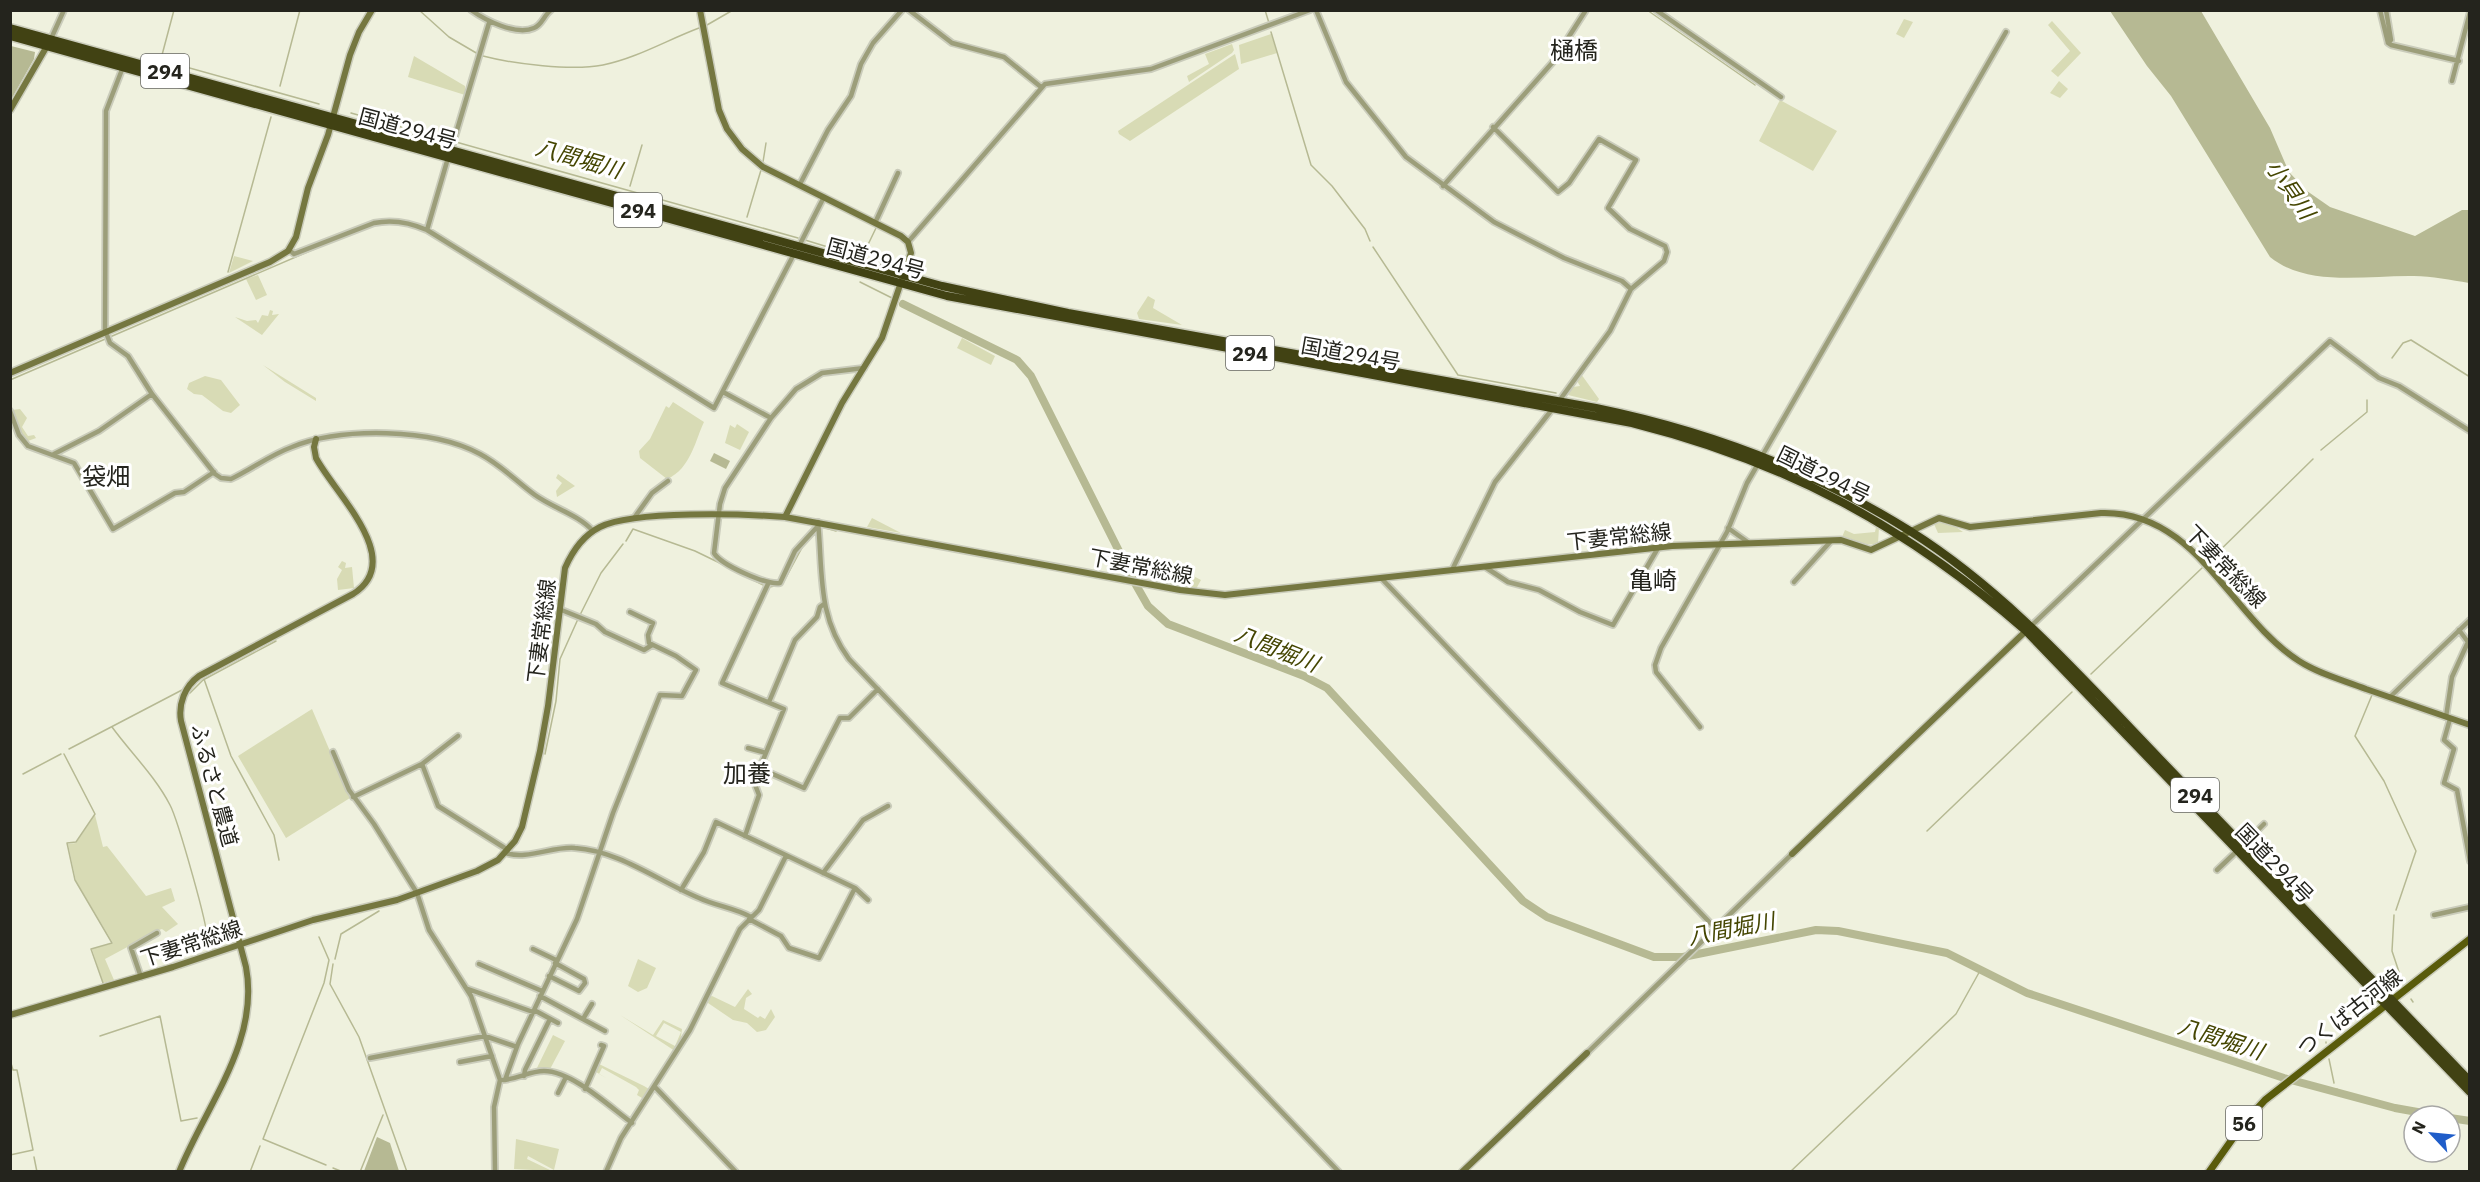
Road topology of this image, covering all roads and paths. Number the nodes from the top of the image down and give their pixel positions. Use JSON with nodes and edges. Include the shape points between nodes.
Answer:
{"nodes":[{"id":1,"x":64,"y":10,"type":"edge"},
{"id":2,"x":372,"y":10,"type":"edge"},
{"id":3,"x":471,"y":10,"type":"edge"},
{"id":4,"x":551,"y":10,"type":"edge"},
{"id":5,"x":700,"y":10,"type":"edge"},
{"id":6,"x":903,"y":10,"type":"edge"},
{"id":7,"x":909,"y":10,"type":"edge"},
{"id":8,"x":1310,"y":10,"type":"edge"},
{"id":9,"x":1316,"y":10,"type":"edge"},
{"id":10,"x":1586,"y":10,"type":"edge"},
{"id":11,"x":1656,"y":10,"type":"edge"},
{"id":12,"x":2380,"y":10,"type":"edge"},
{"id":13,"x":2386,"y":10,"type":"edge"},
{"id":14,"x":2469,"y":12,"type":"edge"},
{"id":15,"x":489,"y":23,"type":"junction"},
{"id":16,"x":10,"y":28,"type":"edge"},
{"id":17,"x":2006,"y":32,"type":"dead end"},
{"id":18,"x":10,"y":36,"type":"edge"},
{"id":19,"x":49,"y":42,"type":"junction"},
{"id":20,"x":2388,"y":43,"type":"junction"},
{"id":21,"x":2458,"y":61,"type":"junction"},
{"id":22,"x":123,"y":67,"type":"junction"},
{"id":23,"x":2452,"y":81,"type":"dead end"},
{"id":24,"x":1041,"y":87,"type":"junction"},
{"id":25,"x":1781,"y":97,"type":"dead end"},
{"id":26,"x":10,"y":110,"type":"edge"},
{"id":27,"x":331,"y":121,"type":"junction"},
{"id":28,"x":1493,"y":127,"type":"junction"},
{"id":29,"x":451,"y":148,"type":"junction"},
{"id":30,"x":898,"y":173,"type":"dead end"},
{"id":31,"x":800,"y":184,"type":"junction"},
{"id":32,"x":1443,"y":186,"type":"junction"},
{"id":33,"x":824,"y":196,"type":"junction"},
{"id":34,"x":874,"y":223,"type":"junction"},
{"id":35,"x":427,"y":230,"type":"junction"},
{"id":36,"x":908,"y":242,"type":"junction"},
{"id":37,"x":289,"y":250,"type":"junction"},
{"id":38,"x":796,"y":251,"type":"junction"},
{"id":39,"x":903,"y":281,"type":"junction"},
{"id":40,"x":1631,"y":289,"type":"junction"},
{"id":41,"x":107,"y":335,"type":"junction"},
{"id":42,"x":864,"y":368,"type":"junction"},
{"id":43,"x":10,"y":373,"type":"edge"},
{"id":44,"x":723,"y":392,"type":"junction"},
{"id":45,"x":152,"y":394,"type":"junction"},
{"id":46,"x":1556,"y":405,"type":"junction"},
{"id":47,"x":10,"y":411,"type":"edge"},
{"id":48,"x":771,"y":418,"type":"junction"},
{"id":49,"x":2469,"y":431,"type":"edge"},
{"id":50,"x":19,"y":435,"type":"junction"},
{"id":51,"x":10,"y":438,"type":"edge"},
{"id":52,"x":316,"y":439,"type":"junction"},
{"id":53,"x":54,"y":454,"type":"junction"},
{"id":54,"x":1761,"y":459,"type":"junction"},
{"id":55,"x":214,"y":472,"type":"junction"},
{"id":56,"x":668,"y":481,"type":"dead end"},
{"id":57,"x":719,"y":516,"type":"junction"},
{"id":58,"x":785,"y":517,"type":"junction"},
{"id":59,"x":634,"y":518,"type":"junction"},
{"id":60,"x":2143,"y":518,"type":"junction"},
{"id":61,"x":818,"y":524,"type":"junction"},
{"id":62,"x":1728,"y":528,"type":"junction"},
{"id":63,"x":593,"y":531,"type":"junction"},
{"id":64,"x":1906,"y":533,"type":"junction"},
{"id":65,"x":1831,"y":541,"type":"junction"},
{"id":66,"x":1749,"y":543,"type":"junction"},
{"id":67,"x":1720,"y":544,"type":"junction"},
{"id":68,"x":1658,"y":548,"type":"junction"},
{"id":69,"x":1485,"y":567,"type":"junction"},
{"id":70,"x":1452,"y":570,"type":"junction"},
{"id":71,"x":1382,"y":579,"type":"junction"},
{"id":72,"x":1794,"y":582,"type":"dead end"},
{"id":73,"x":768,"y":584,"type":"junction"},
{"id":74,"x":824,"y":604,"type":"junction"},
{"id":75,"x":558,"y":609,"type":"junction"},
{"id":76,"x":630,"y":612,"type":"dead end"},
{"id":77,"x":2469,"y":620,"type":"edge"},
{"id":78,"x":2028,"y":629,"type":"junction"},
{"id":79,"x":2459,"y":630,"type":"junction"},
{"id":80,"x":652,"y":645,"type":"junction"},
{"id":81,"x":878,"y":689,"type":"junction"},
{"id":82,"x":2390,"y":697,"type":"junction"},
{"id":83,"x":768,"y":702,"type":"junction"},
{"id":84,"x":2448,"y":718,"type":"junction"},
{"id":85,"x":2469,"y":725,"type":"edge"},
{"id":86,"x":1700,"y":727,"type":"dead end"},
{"id":87,"x":458,"y":736,"type":"dead end"},
{"id":88,"x":748,"y":748,"type":"dead end"},
{"id":89,"x":333,"y":752,"type":"dead end"},
{"id":90,"x":766,"y":753,"type":"junction"},
{"id":91,"x":422,"y":764,"type":"junction"},
{"id":92,"x":759,"y":768,"type":"junction"},
{"id":93,"x":353,"y":797,"type":"junction"},
{"id":94,"x":888,"y":806,"type":"dead end"},
{"id":95,"x":2264,"y":824,"type":"dead end"},
{"id":96,"x":745,"y":836,"type":"junction"},
{"id":97,"x":2240,"y":848,"type":"junction"},
{"id":98,"x":507,"y":851,"type":"junction"},
{"id":99,"x":600,"y":854,"type":"junction"},
{"id":100,"x":1792,"y":854,"type":"joint"},
{"id":101,"x":786,"y":856,"type":"junction"},
{"id":102,"x":2469,"y":861,"type":"edge"},
{"id":103,"x":2217,"y":870,"type":"dead end"},
{"id":104,"x":823,"y":873,"type":"junction"},
{"id":105,"x":855,"y":888,"type":"junction"},
{"id":106,"x":681,"y":890,"type":"junction"},
{"id":107,"x":417,"y":893,"type":"junction"},
{"id":108,"x":868,"y":900,"type":"dead end"},
{"id":109,"x":2469,"y":907,"type":"edge"},
{"id":110,"x":2434,"y":915,"type":"dead end"},
{"id":111,"x":750,"y":918,"type":"junction"},
{"id":112,"x":1715,"y":928,"type":"junction"},
{"id":113,"x":157,"y":933,"type":"dead end"},
{"id":114,"x":2469,"y":939,"type":"edge"},
{"id":115,"x":240,"y":945,"type":"junction"},
{"id":116,"x":533,"y":949,"type":"dead end"},
{"id":117,"x":824,"y":951,"type":"junction"},
{"id":118,"x":830,"y":955,"type":"dead end"},
{"id":119,"x":555,"y":962,"type":"junction"},
{"id":120,"x":479,"y":964,"type":"dead end"},
{"id":121,"x":549,"y":976,"type":"junction"},
{"id":122,"x":141,"y":977,"type":"junction"},
{"id":123,"x":468,"y":989,"type":"junction"},
{"id":124,"x":541,"y":994,"type":"junction"},
{"id":125,"x":2389,"y":1002,"type":"junction"},
{"id":126,"x":592,"y":1004,"type":"dead end"},
{"id":127,"x":533,"y":1011,"type":"junction"},
{"id":128,"x":10,"y":1015,"type":"edge"},
{"id":129,"x":550,"y":1019,"type":"junction"},
{"id":130,"x":583,"y":1019,"type":"junction"},
{"id":131,"x":558,"y":1023,"type":"dead end"},
{"id":132,"x":605,"y":1032,"type":"dead end"},
{"id":133,"x":485,"y":1036,"type":"junction"},
{"id":134,"x":601,"y":1045,"type":"dead end"},
{"id":135,"x":517,"y":1047,"type":"junction"},
{"id":136,"x":1587,"y":1053,"type":"joint"},
{"id":137,"x":492,"y":1056,"type":"junction"},
{"id":138,"x":370,"y":1058,"type":"dead end"},
{"id":139,"x":460,"y":1062,"type":"dead end"},
{"id":140,"x":524,"y":1076,"type":"junction"},
{"id":141,"x":566,"y":1077,"type":"junction"},
{"id":142,"x":503,"y":1080,"type":"junction"},
{"id":143,"x":2469,"y":1081,"type":"edge"},
{"id":144,"x":655,"y":1087,"type":"junction"},
{"id":145,"x":585,"y":1089,"type":"junction"},
{"id":146,"x":2469,"y":1092,"type":"edge"},
{"id":147,"x":558,"y":1093,"type":"dead end"},
{"id":148,"x":632,"y":1123,"type":"junction"},
{"id":149,"x":179,"y":1172,"type":"edge"},
{"id":150,"x":495,"y":1172,"type":"edge"},
{"id":151,"x":606,"y":1172,"type":"edge"},
{"id":152,"x":736,"y":1172,"type":"edge"},
{"id":153,"x":1339,"y":1172,"type":"edge"},
{"id":154,"x":1462,"y":1172,"type":"edge"},
{"id":155,"x":2209,"y":1172,"type":"edge"}],
"edges":[{"from":1,"to":19,"type":"street"},
{"from":2,"to":27,"type":"main road","via":[[350,55]]},
{"from":3,"to":15,"type":"street"},
{"from":4,"to":15,"type":"street","via":[[531,29]]},
{"from":5,"to":31,"type":"main road","via":[[716,98],[727,129],[757,162]]},
{"from":6,"to":31,"type":"street","via":[[861,64],[851,96]]},
{"from":7,"to":24,"type":"street","via":[[952,43],[1004,57]]},
{"from":8,"to":24,"type":"street","via":[[1151,69],[1057,81]]},
{"from":9,"to":32,"type":"street","via":[[1336,63],[1356,96],[1400,150]]},
{"from":10,"to":28,"type":"street","via":[[1552,63]]},
{"from":11,"to":25,"type":"street"},
{"from":12,"to":20,"type":"street"},
{"from":13,"to":20,"type":"street","via":[[2391,40]]},
{"from":14,"to":21,"type":"street"},
{"from":15,"to":29,"type":"street"},
{"from":16,"to":19,"type":"highway","name":"国道294号","number":"294"},
{"from":17,"to":54,"type":"street"},
{"from":18,"to":19,"type":"highway","name":"国道294号","number":"294"},
{"from":19,"to":22,"type":"highway","name":"国道294号","number":"294"},
{"from":19,"to":26,"type":"main road"},
{"from":19,"to":27,"type":"highway","name":"国道294号","number":"294"},
{"from":20,"to":21,"type":"street"},
{"from":21,"to":23,"type":"street"},
{"from":22,"to":27,"type":"highway","name":"国道294号","number":"294"},
{"from":22,"to":41,"type":"street","via":[[106,111]]},
{"from":24,"to":36,"type":"street"},
{"from":27,"to":29,"type":"highway","name":"国道294号","number":"294"},
{"from":27,"to":37,"type":"main road"},
{"from":28,"to":32,"type":"street"},
{"from":28,"to":40,"type":"street","via":[[1558,192],[1569,183],[1600,139],[1636,160],[1608,208],[1630,229],[1667,249],[1664,261]]},
{"from":29,"to":35,"type":"street"},
{"from":29,"to":38,"type":"highway","name":"国道294号","number":"294"},
{"from":30,"to":34,"type":"street"},
{"from":31,"to":33,"type":"main road"},
{"from":32,"to":40,"type":"street","via":[[1503,227],[1564,258],[1622,281]]},
{"from":33,"to":34,"type":"main road"},
{"from":33,"to":38,"type":"street"},
{"from":34,"to":36,"type":"main road"},
{"from":35,"to":37,"type":"street","via":[[385,220],[294,254]]},
{"from":35,"to":44,"type":"street","via":[[714,408]]},
{"from":36,"to":39,"type":"main road","via":[[911,253]]},
{"from":37,"to":41,"type":"main road"},
{"from":38,"to":39,"type":"highway","name":"国道294号","number":"294"},
{"from":38,"to":44,"type":"street"},
{"from":39,"to":42,"type":"main road","via":[[882,338]]},
{"from":39,"to":46,"type":"highway","name":"国道294号","number":"294"},
{"from":40,"to":46,"type":"street","via":[[1610,331]]},
{"from":41,"to":43,"type":"main road"},
{"from":41,"to":45,"type":"street","via":[[110,343],[128,356]]},
{"from":42,"to":48,"type":"street","via":[[834,370],[809,379],[785,399]]},
{"from":42,"to":58,"type":"main road","via":[[842,403]]},
{"from":44,"to":48,"type":"street"},
{"from":45,"to":53,"type":"street","via":[[99,430]]},
{"from":45,"to":55,"type":"street"},
{"from":46,"to":54,"type":"highway","name":"国道294号","number":"294"},
{"from":46,"to":70,"type":"street","via":[[1495,482]]},
{"from":47,"to":50,"type":"street"},
{"from":48,"to":57,"type":"street","via":[[725,488]]},
{"from":49,"to":60,"type":"street","via":[[2399,386],[2379,378],[2330,341]]},
{"from":50,"to":51,"type":"street"},
{"from":50,"to":53,"type":"street","via":[[28,446]]},
{"from":52,"to":55,"type":"street","via":[[281,451],[231,479]]},
{"from":52,"to":63,"type":"street","via":[[407,434],[463,446],[497,464],[534,494]]},
{"from":52,"to":115,"type":"main road","name":"ふるさと農道","via":[[316,458],[371,544],[374,565],[370,577],[353,594],[199,676],[186,690],[181,706],[181,721]]},
{"from":53,"to":55,"type":"street","via":[[74,463],[113,529]]},
{"from":54,"to":62,"type":"street"},
{"from":54,"to":64,"type":"highway","name":"国道294号","number":"294"},
{"from":56,"to":59,"type":"street","via":[[652,493]]},
{"from":57,"to":58,"type":"main road","name":"下妻常総線"},
{"from":57,"to":59,"type":"main road","name":"下妻常総線"},
{"from":57,"to":73,"type":"street","via":[[715,556]]},
{"from":58,"to":61,"type":"main road","name":"下妻常総線"},
{"from":59,"to":63,"type":"main road","name":"下妻常総線","via":[[610,522]]},
{"from":60,"to":64,"type":"main road","name":"下妻常総線","via":[[2101,513],[1970,527],[1943,518]]},
{"from":60,"to":78,"type":"street"},
{"from":60,"to":82,"type":"main road","name":"下妻常総線","via":[[2184,543],[2278,644],[2299,661]]},
{"from":61,"to":71,"type":"main road","name":"下妻常総線","via":[[1205,595],[1263,593]]},
{"from":61,"to":73,"type":"street","via":[[795,551],[780,583]]},
{"from":61,"to":74,"type":"street"},
{"from":62,"to":66,"type":"street"},
{"from":62,"to":67,"type":"street"},
{"from":63,"to":75,"type":"main road","name":"下妻常総線","via":[[573,552],[565,568]]},
{"from":64,"to":65,"type":"main road","name":"下妻常総線","via":[[1871,550],[1846,541]]},
{"from":64,"to":78,"type":"highway","name":"国道294号","number":"294"},
{"from":65,"to":66,"type":"main road","name":"下妻常総線"},
{"from":65,"to":72,"type":"street"},
{"from":66,"to":67,"type":"main road","name":"下妻常総線"},
{"from":67,"to":68,"type":"main road","name":"下妻常総線"},
{"from":67,"to":86,"type":"street","via":[[1655,664],[1658,676]]},
{"from":68,"to":69,"type":"main road","name":"下妻常総線"},
{"from":68,"to":69,"type":"street","via":[[1613,625],[1539,590],[1508,582]]},
{"from":69,"to":70,"type":"main road","name":"下妻常総線"},
{"from":70,"to":71,"type":"main road","name":"下妻常総線"},
{"from":71,"to":112,"type":"street"},
{"from":73,"to":83,"type":"street","via":[[722,683]]},
{"from":74,"to":81,"type":"street","via":[[828,623],[841,648]]},
{"from":74,"to":83,"type":"street","via":[[795,640]]},
{"from":75,"to":80,"type":"street","via":[[580,616],[644,650]]},
{"from":75,"to":98,"type":"main road","name":"下妻常総線","via":[[544,729],[523,822]]},
{"from":76,"to":80,"type":"street","via":[[652,623],[648,637]]},
{"from":77,"to":79,"type":"street"},
{"from":78,"to":97,"type":"highway","name":"国道294号","number":"294"},
{"from":78,"to":100,"type":"main road"},
{"from":79,"to":82,"type":"street"},
{"from":79,"to":84,"type":"street","via":[[2468,642],[2452,677]]},
{"from":80,"to":99,"type":"street","via":[[696,670],[682,696],[660,695]]},
{"from":81,"to":92,"type":"street","via":[[849,718],[840,717],[804,788]]},
{"from":81,"to":153,"type":"street"},
{"from":82,"to":84,"type":"main road","name":"下妻常総線"},
{"from":83,"to":90,"type":"street","via":[[784,709]]},
{"from":84,"to":85,"type":"main road","name":"下妻常総線"},
{"from":84,"to":102,"type":"street","via":[[2444,740],[2454,749],[2444,783],[2457,790]]},
{"from":87,"to":91,"type":"street"},
{"from":88,"to":90,"type":"street"},
{"from":89,"to":93,"type":"street"},
{"from":90,"to":92,"type":"street"},
{"from":91,"to":93,"type":"street"},
{"from":91,"to":98,"type":"street","via":[[438,806]]},
{"from":92,"to":96,"type":"street","via":[[754,782],[759,795]]},
{"from":93,"to":107,"type":"street"},
{"from":94,"to":104,"type":"street","via":[[863,820]]},
{"from":95,"to":97,"type":"street"},
{"from":96,"to":101,"type":"street"},
{"from":96,"to":106,"type":"street","via":[[716,822],[704,852]]},
{"from":97,"to":103,"type":"street"},
{"from":97,"to":125,"type":"highway","name":"国道294号","number":"294"},
{"from":98,"to":99,"type":"street","via":[[515,855],[574,848]]},
{"from":98,"to":107,"type":"main road","name":"下妻常総線","via":[[490,866]]},
{"from":99,"to":106,"type":"street","via":[[636,866]]},
{"from":99,"to":119,"type":"street","via":[[577,919]]},
{"from":100,"to":112,"type":"street"},
{"from":101,"to":104,"type":"street"},
{"from":101,"to":111,"type":"street","via":[[759,910]]},
{"from":104,"to":105,"type":"street"},
{"from":105,"to":108,"type":"street"},
{"from":105,"to":117,"type":"street"},
{"from":106,"to":111,"type":"street"},
{"from":107,"to":115,"type":"main road","name":"下妻常総線","via":[[320,918]]},
{"from":107,"to":123,"type":"street","via":[[429,930]]},
{"from":109,"to":110,"type":"street"},
{"from":111,"to":117,"type":"street","via":[[781,936],[789,948],[817,958]]},
{"from":111,"to":144,"type":"street","via":[[740,929],[695,1023]]},
{"from":112,"to":136,"type":"street"},
{"from":113,"to":122,"type":"street","via":[[131,948]]},
{"from":114,"to":125,"type":"main road","name":"つくば古河線","number":"56"},
{"from":115,"to":122,"type":"main road","name":"下妻常総線"},
{"from":115,"to":149,"type":"main road","name":"ふるさと農道","via":[[249,991],[243,1035]]},
{"from":116,"to":119,"type":"street"},
{"from":117,"to":118,"type":"street"},
{"from":119,"to":121,"type":"street"},
{"from":119,"to":121,"type":"street","via":[[585,983],[579,991]]},
{"from":120,"to":124,"type":"street"},
{"from":121,"to":124,"type":"street"},
{"from":122,"to":128,"type":"main road","name":"下妻常総線"},
{"from":123,"to":127,"type":"street"},
{"from":123,"to":133,"type":"street"},
{"from":124,"to":127,"type":"street"},
{"from":124,"to":130,"type":"street"},
{"from":125,"to":143,"type":"highway","name":"国道294号","number":"294"},
{"from":125,"to":146,"type":"highway","name":"国道294号","number":"294"},
{"from":125,"to":155,"type":"main road","name":"つくば古河線","number":"56","via":[[2249,1117]]},
{"from":126,"to":130,"type":"street"},
{"from":127,"to":129,"type":"street"},
{"from":127,"to":135,"type":"street"},
{"from":129,"to":131,"type":"street"},
{"from":129,"to":140,"type":"street"},
{"from":130,"to":132,"type":"street"},
{"from":133,"to":135,"type":"street"},
{"from":133,"to":137,"type":"street"},
{"from":133,"to":138,"type":"street"},
{"from":134,"to":145,"type":"street","via":[[604,1046]]},
{"from":135,"to":142,"type":"street"},
{"from":136,"to":154,"type":"main road"},
{"from":137,"to":139,"type":"street"},
{"from":137,"to":142,"type":"street"},
{"from":140,"to":141,"type":"street","via":[[543,1071]]},
{"from":140,"to":142,"type":"street"},
{"from":141,"to":145,"type":"street"},
{"from":141,"to":147,"type":"street"},
{"from":142,"to":150,"type":"street","via":[[494,1107]]},
{"from":144,"to":148,"type":"street"},
{"from":144,"to":152,"type":"street"},
{"from":145,"to":148,"type":"street"},
{"from":148,"to":151,"type":"street"}]}
